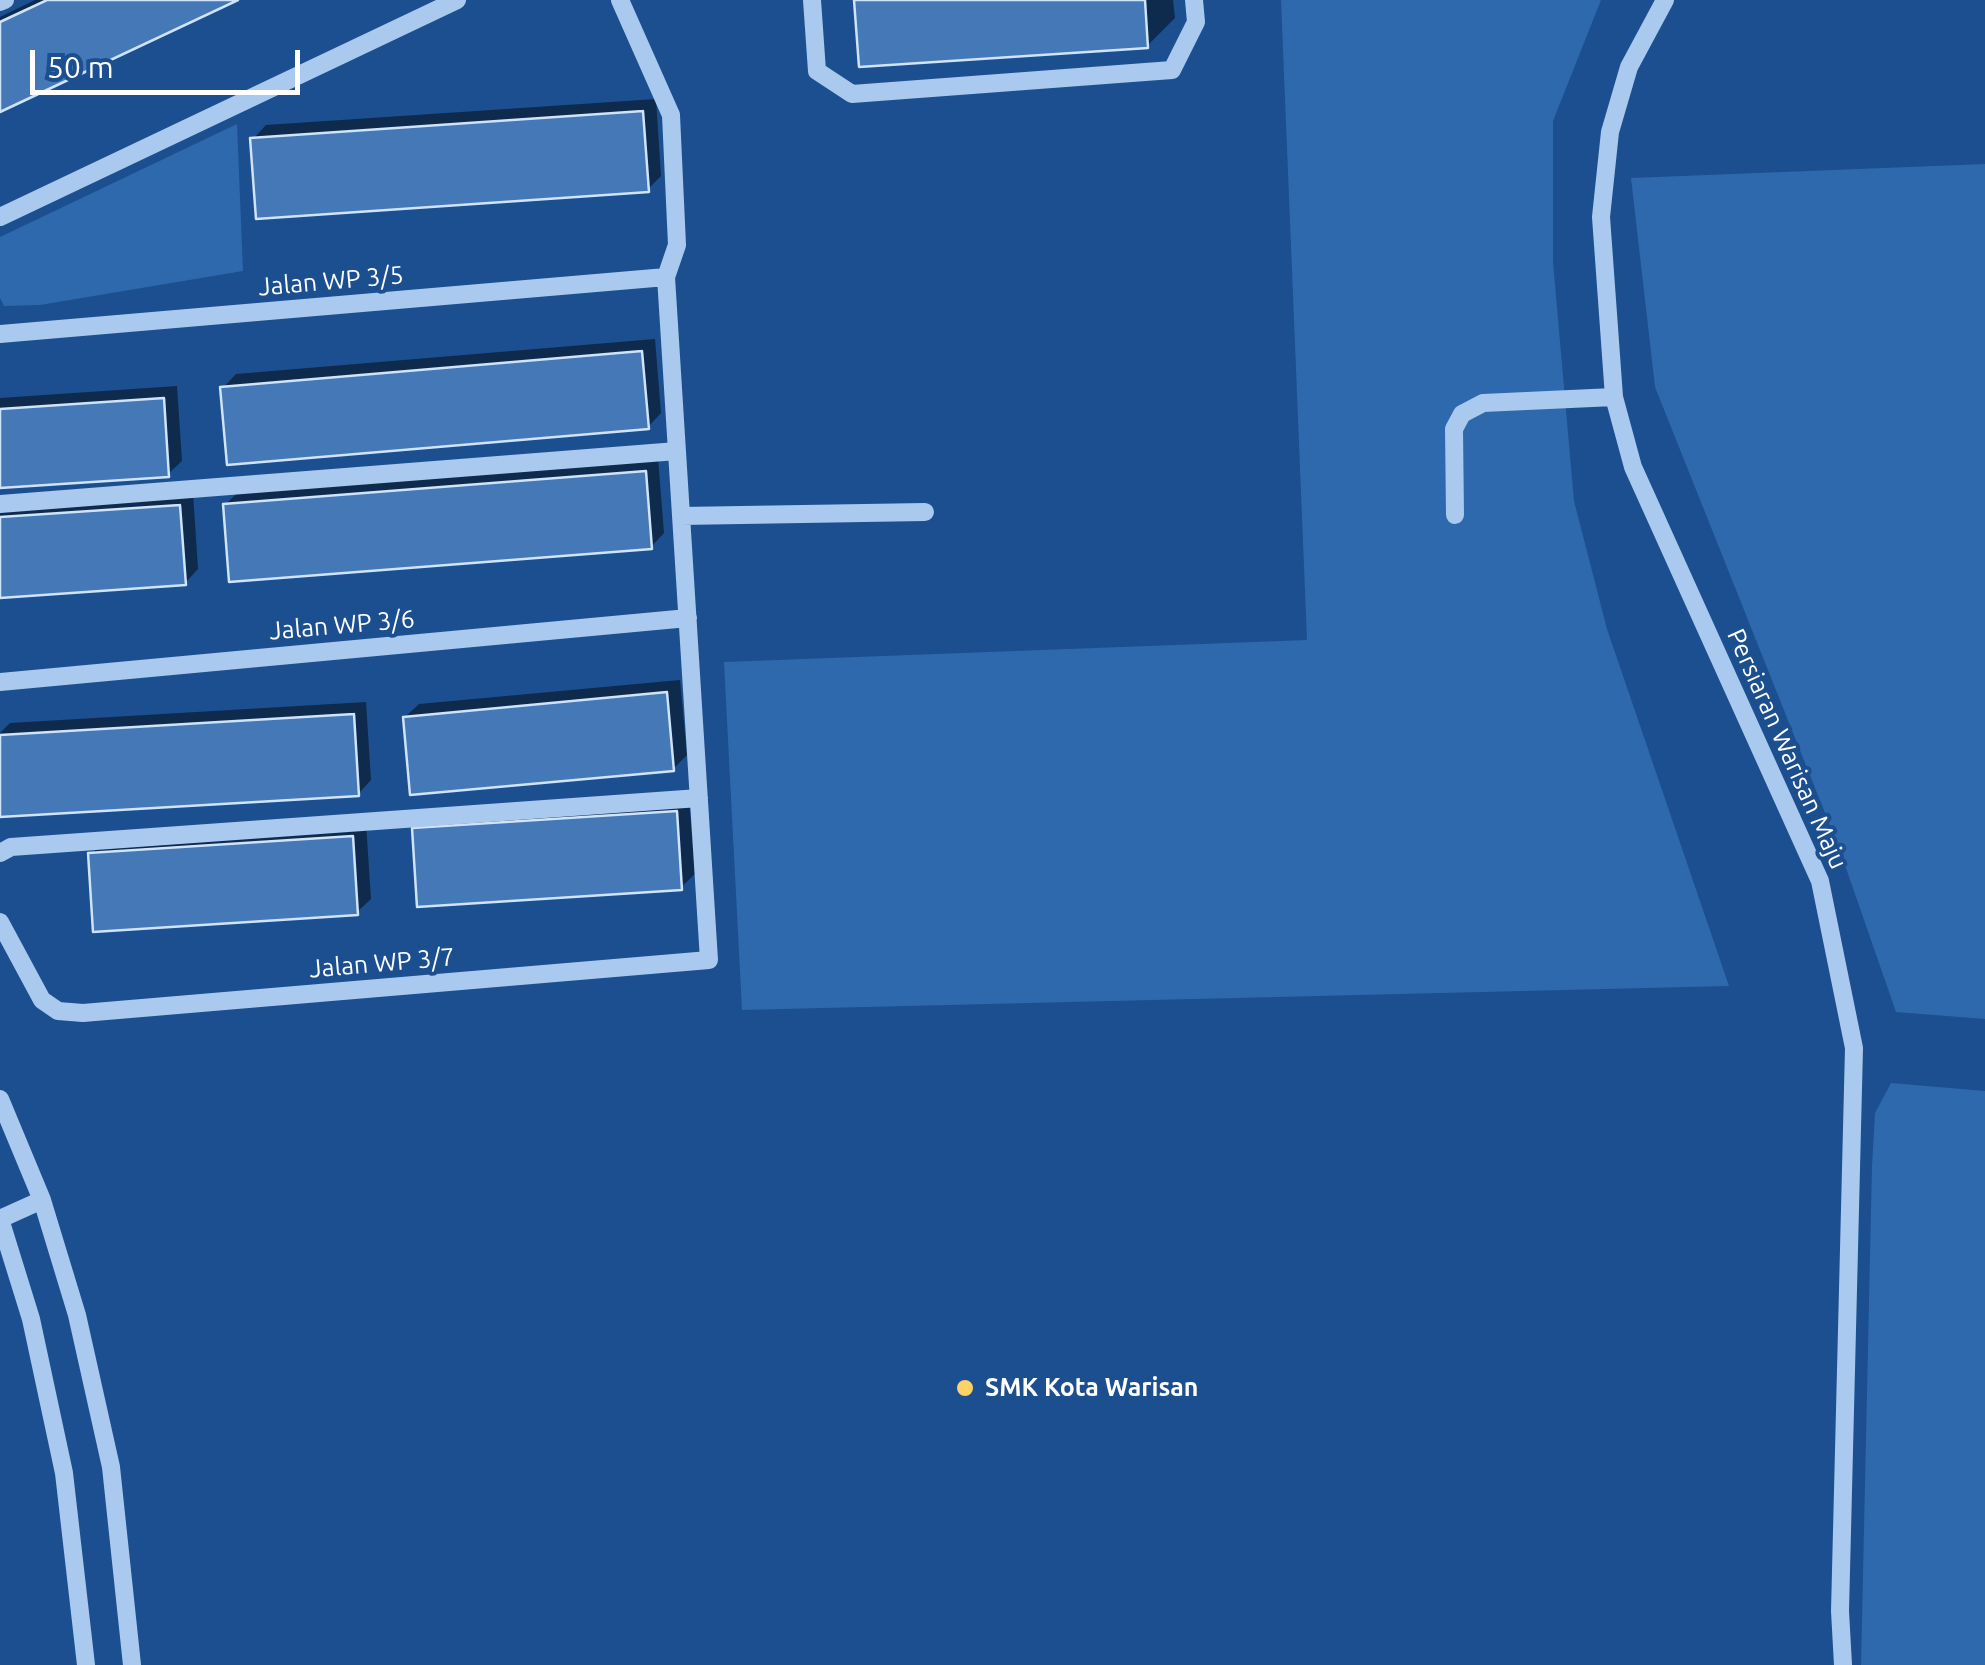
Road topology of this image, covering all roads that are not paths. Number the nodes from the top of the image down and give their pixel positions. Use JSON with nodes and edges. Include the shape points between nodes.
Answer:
{"nodes":[{"id":1,"x":457,"y":0,"type":"edge"},
{"id":2,"x":620,"y":0,"type":"edge"},
{"id":3,"x":812,"y":0,"type":"edge"},
{"id":4,"x":1194,"y":0,"type":"edge"},
{"id":5,"x":1665,"y":0,"type":"edge"},
{"id":6,"x":0,"y":217,"type":"edge"},
{"id":7,"x":666,"y":277,"type":"junction"},
{"id":8,"x":0,"y":334,"type":"edge"},
{"id":9,"x":1614,"y":397,"type":"junction"},
{"id":10,"x":678,"y":451,"type":"junction"},
{"id":11,"x":0,"y":504,"type":"edge"},
{"id":12,"x":925,"y":512,"type":"dead end"},
{"id":13,"x":681,"y":516,"type":"junction"},
{"id":14,"x":1455,"y":516,"type":"dead end"},
{"id":15,"x":688,"y":618,"type":"junction"},
{"id":16,"x":0,"y":682,"type":"edge"},
{"id":17,"x":699,"y":798,"type":"junction"},
{"id":18,"x":0,"y":853,"type":"edge"},
{"id":19,"x":0,"y":922,"type":"edge"},
{"id":20,"x":0,"y":1099,"type":"edge"},
{"id":21,"x":42,"y":1200,"type":"junction"},
{"id":22,"x":0,"y":1219,"type":"edge"},
{"id":23,"x":86,"y":1665,"type":"edge"},
{"id":24,"x":132,"y":1665,"type":"edge"},
{"id":25,"x":1843,"y":1665,"type":"edge"}],
"edges":[{"from":1,"to":6,"type":"street"},
{"from":2,"to":7,"type":"street","via":[[671,114],[678,244]]},
{"from":3,"to":4,"type":"street","via":[[817,71],[852,94],[1172,70],[1196,22]]},
{"from":5,"to":9,"type":"street","name":"Persiaran Warisan Maju","via":[[1629,67],[1610,132],[1601,216]]},
{"from":7,"to":8,"type":"street","name":"Jalan WP 3/5"},
{"from":7,"to":10,"type":"street"},
{"from":9,"to":14,"type":"street","via":[[1483,403],[1462,414],[1454,428]]},
{"from":9,"to":25,"type":"street","name":"Persiaran Warisan Maju","via":[[1634,467],[1820,882],[1854,1048]]},
{"from":10,"to":11,"type":"street"},
{"from":10,"to":13,"type":"street"},
{"from":12,"to":13,"type":"street"},
{"from":13,"to":15,"type":"street"},
{"from":15,"to":16,"type":"street","name":"Jalan WP 3/6"},
{"from":15,"to":17,"type":"street"},
{"from":17,"to":18,"type":"street","via":[[11,847]]},
{"from":17,"to":19,"type":"street","name":"Jalan WP 3/7","via":[[710,960],[83,1013],[58,1011],[42,1000]]},
{"from":20,"to":21,"type":"street"},
{"from":21,"to":22,"type":"street"},
{"from":21,"to":24,"type":"street","via":[[77,1315],[111,1468]]},
{"from":22,"to":23,"type":"street","via":[[64,1472]]}]}
